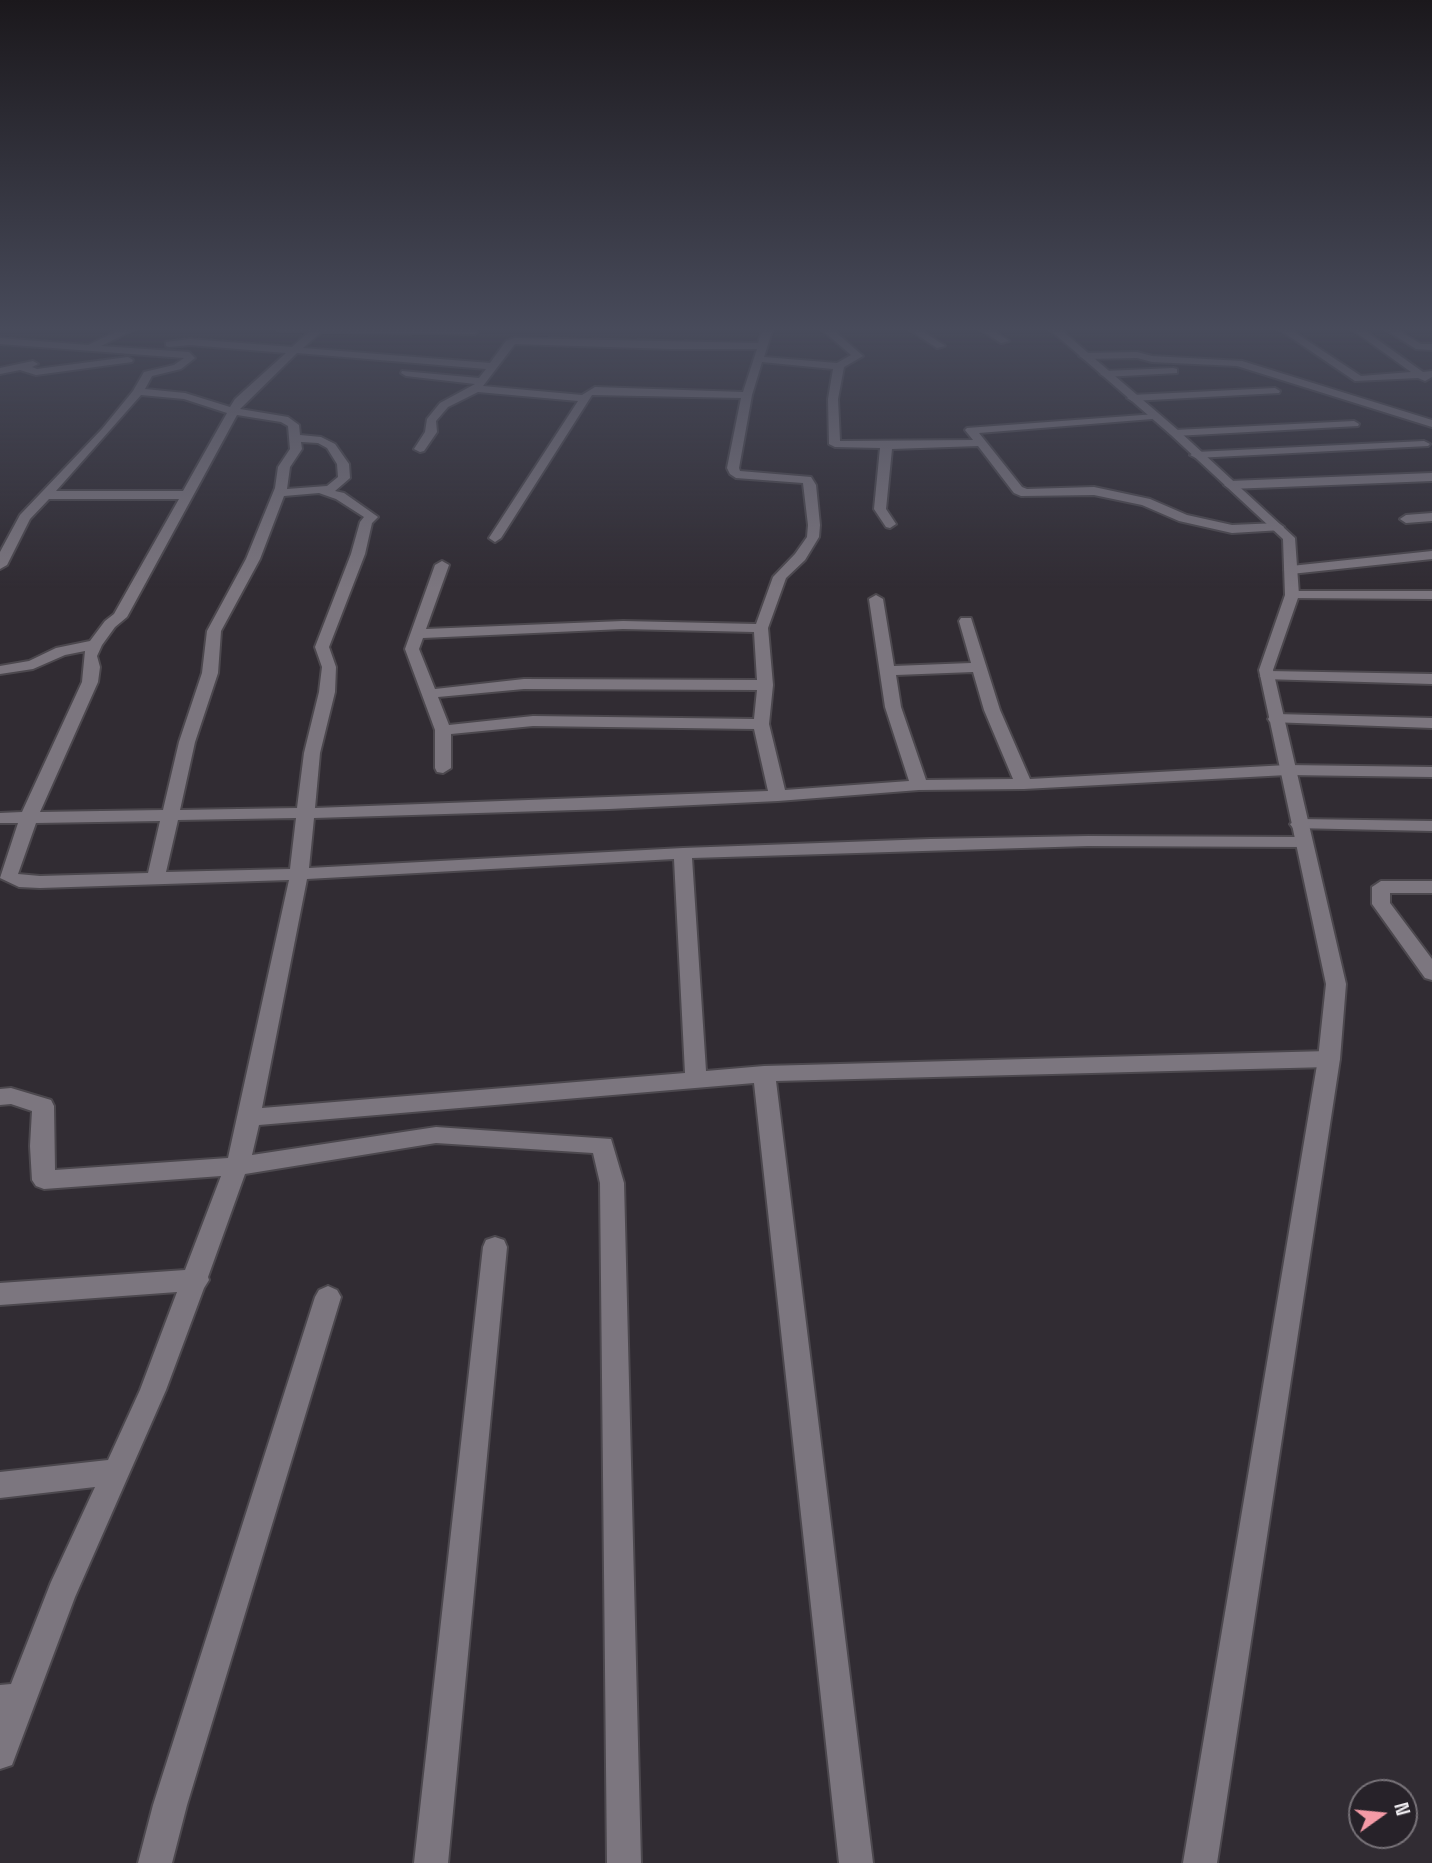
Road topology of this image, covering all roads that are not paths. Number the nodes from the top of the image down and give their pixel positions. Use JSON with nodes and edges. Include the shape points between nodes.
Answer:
{"nodes":[{"id":1,"x":119,"y":415,"type":"edge"},
{"id":2,"x":230,"y":415,"type":"edge"},
{"id":3,"x":261,"y":415,"type":"edge"},
{"id":4,"x":436,"y":415,"type":"edge"},
{"id":5,"x":573,"y":415,"type":"edge"},
{"id":6,"x":743,"y":415,"type":"edge"},
{"id":7,"x":834,"y":415,"type":"edge"},
{"id":8,"x":1403,"y":415,"type":"edge"},
{"id":9,"x":1152,"y":416,"type":"joint"},
{"id":10,"x":1354,"y":424,"type":"dead end"},
{"id":11,"x":1432,"y":424,"type":"edge"},
{"id":12,"x":1175,"y":433,"type":"junction"},
{"id":13,"x":295,"y":438,"type":"junction"},
{"id":14,"x":980,"y":443,"type":"junction"},
{"id":15,"x":1424,"y":444,"type":"dead end"},
{"id":16,"x":891,"y":445,"type":"junction"},
{"id":17,"x":419,"y":449,"type":"dead end"},
{"id":18,"x":1196,"y":455,"type":"junction"},
{"id":19,"x":1432,"y":477,"type":"edge"},
{"id":20,"x":1230,"y":485,"type":"junction"},
{"id":21,"x":320,"y":490,"type":"junction"},
{"id":22,"x":279,"y":493,"type":"junction"},
{"id":23,"x":44,"y":495,"type":"junction"},
{"id":24,"x":186,"y":495,"type":"junction"},
{"id":25,"x":1432,"y":517,"type":"edge"},
{"id":26,"x":1406,"y":519,"type":"dead end"},
{"id":27,"x":890,"y":524,"type":"dead end"},
{"id":28,"x":1278,"y":527,"type":"junction"},
{"id":29,"x":495,"y":538,"type":"dead end"},
{"id":30,"x":1432,"y":555,"type":"edge"},
{"id":31,"x":0,"y":565,"type":"edge"},
{"id":32,"x":442,"y":565,"type":"dead end"},
{"id":33,"x":1291,"y":570,"type":"junction"},
{"id":34,"x":1292,"y":595,"type":"junction"},
{"id":35,"x":1432,"y":595,"type":"edge"},
{"id":36,"x":876,"y":598,"type":"dead end"},
{"id":37,"x":965,"y":621,"type":"dead end"},
{"id":38,"x":761,"y":628,"type":"junction"},
{"id":39,"x":416,"y":634,"type":"junction"},
{"id":40,"x":96,"y":645,"type":"junction"},
{"id":41,"x":978,"y":667,"type":"junction"},
{"id":42,"x":0,"y":670,"type":"edge"},
{"id":43,"x":887,"y":671,"type":"junction"},
{"id":44,"x":1268,"y":676,"type":"junction"},
{"id":45,"x":1432,"y":679,"type":"edge"},
{"id":46,"x":765,"y":685,"type":"junction"},
{"id":47,"x":428,"y":694,"type":"junction"},
{"id":48,"x":1276,"y":719,"type":"junction"},
{"id":49,"x":1432,"y":723,"type":"edge"},
{"id":50,"x":761,"y":724,"type":"junction"},
{"id":51,"x":443,"y":730,"type":"junction"},
{"id":52,"x":443,"y":768,"type":"dead end"},
{"id":53,"x":1287,"y":770,"type":"junction"},
{"id":54,"x":1432,"y":772,"type":"edge"},
{"id":55,"x":1024,"y":784,"type":"junction"},
{"id":56,"x":919,"y":785,"type":"junction"},
{"id":57,"x":778,"y":796,"type":"junction"},
{"id":58,"x":305,"y":813,"type":"junction"},
{"id":59,"x":170,"y":815,"type":"junction"},
{"id":60,"x":29,"y":817,"type":"junction"},
{"id":61,"x":0,"y":818,"type":"edge"},
{"id":62,"x":1432,"y":826,"type":"edge"},
{"id":63,"x":1301,"y":833,"type":"junction"},
{"id":64,"x":683,"y":853,"type":"junction"},
{"id":65,"x":299,"y":874,"type":"junction"},
{"id":66,"x":156,"y":877,"type":"junction"},
{"id":67,"x":1432,"y":887,"type":"edge"},
{"id":68,"x":1425,"y":953,"type":"edge"},
{"id":69,"x":1432,"y":974,"type":"edge"},
{"id":70,"x":1329,"y":1059,"type":"junction"},
{"id":71,"x":764,"y":1074,"type":"junction"},
{"id":72,"x":696,"y":1079,"type":"junction"},
{"id":73,"x":0,"y":1097,"type":"edge"},
{"id":74,"x":250,"y":1117,"type":"junction"},
{"id":75,"x":238,"y":1166,"type":"junction"},
{"id":76,"x":495,"y":1247,"type":"dead end"},
{"id":77,"x":197,"y":1280,"type":"junction"},
{"id":78,"x":0,"y":1294,"type":"edge"},
{"id":79,"x":328,"y":1297,"type":"dead end"},
{"id":80,"x":115,"y":1472,"type":"junction"},
{"id":81,"x":0,"y":1485,"type":"edge"},
{"id":82,"x":10,"y":1700,"type":"edge"},
{"id":83,"x":0,"y":1753,"type":"edge"},
{"id":84,"x":155,"y":1863,"type":"edge"},
{"id":85,"x":431,"y":1863,"type":"edge"},
{"id":86,"x":624,"y":1863,"type":"edge"},
{"id":87,"x":856,"y":1863,"type":"edge"},
{"id":88,"x":1200,"y":1863,"type":"edge"}],
"edges":[{"from":1,"to":23,"type":"street"},
{"from":2,"to":24,"type":"street"},
{"from":3,"to":13,"type":"street","via":[[290,421]]},
{"from":4,"to":17,"type":"street"},
{"from":5,"to":29,"type":"street"},
{"from":6,"to":38,"type":"street","via":[[733,468],[736,474],[807,480],[814,525],[813,537],[800,557],[780,577]]},
{"from":7,"to":16,"type":"street","via":[[835,444]]},
{"from":8,"to":11,"type":"street"},
{"from":9,"to":12,"type":"street"},
{"from":9,"to":14,"type":"street","via":[[971,430]]},
{"from":10,"to":12,"type":"street"},
{"from":12,"to":18,"type":"street"},
{"from":13,"to":21,"type":"street","via":[[321,440],[338,453],[344,478],[330,489]]},
{"from":13,"to":22,"type":"street","via":[[296,449],[284,467]]},
{"from":14,"to":16,"type":"street"},
{"from":14,"to":28,"type":"street","via":[[1017,490],[1025,493],[1094,491],[1232,529]]},
{"from":15,"to":18,"type":"street"},
{"from":16,"to":27,"type":"street","via":[[882,467],[880,509]]},
{"from":18,"to":20,"type":"street"},
{"from":19,"to":20,"type":"street"},
{"from":20,"to":28,"type":"street"},
{"from":21,"to":22,"type":"street"},
{"from":21,"to":58,"type":"street","via":[[340,495],[372,517],[366,522],[322,647],[329,667],[327,692],[312,753]]},
{"from":22,"to":59,"type":"street","via":[[253,559],[214,631],[210,673]]},
{"from":23,"to":24,"type":"street"},
{"from":23,"to":31,"type":"street","via":[[24,518]]},
{"from":24,"to":40,"type":"street","via":[[120,617]]},
{"from":25,"to":26,"type":"street"},
{"from":28,"to":33,"type":"street","via":[[1289,538]]},
{"from":30,"to":33,"type":"street"},
{"from":32,"to":39,"type":"street"},
{"from":33,"to":34,"type":"street"},
{"from":34,"to":35,"type":"street"},
{"from":34,"to":44,"type":"street","via":[[1266,670]]},
{"from":36,"to":43,"type":"street"},
{"from":37,"to":41,"type":"street"},
{"from":38,"to":39,"type":"street","via":[[623,625]]},
{"from":38,"to":46,"type":"street"},
{"from":39,"to":47,"type":"street","via":[[412,649]]},
{"from":40,"to":42,"type":"street"},
{"from":40,"to":60,"type":"street","via":[[90,656],[90,682]]},
{"from":41,"to":43,"type":"street"},
{"from":41,"to":55,"type":"street"},
{"from":43,"to":56,"type":"street"},
{"from":44,"to":45,"type":"street"},
{"from":44,"to":48,"type":"street"},
{"from":46,"to":47,"type":"street","via":[[524,684]]},
{"from":46,"to":50,"type":"street"},
{"from":47,"to":51,"type":"street"},
{"from":48,"to":49,"type":"street"},
{"from":48,"to":53,"type":"street"},
{"from":50,"to":51,"type":"street","via":[[533,721]]},
{"from":50,"to":57,"type":"street"},
{"from":51,"to":52,"type":"street"},
{"from":53,"to":54,"type":"street"},
{"from":53,"to":55,"type":"street"},
{"from":53,"to":63,"type":"street"},
{"from":55,"to":56,"type":"street"},
{"from":56,"to":57,"type":"street"},
{"from":57,"to":58,"type":"street"},
{"from":58,"to":59,"type":"street"},
{"from":58,"to":65,"type":"street"},
{"from":59,"to":60,"type":"street"},
{"from":59,"to":66,"type":"street"},
{"from":60,"to":61,"type":"street"},
{"from":60,"to":66,"type":"street","via":[[8,876],[19,881]]},
{"from":62,"to":63,"type":"street"},
{"from":63,"to":64,"type":"street"},
{"from":63,"to":70,"type":"street","via":[[1336,984]]},
{"from":64,"to":65,"type":"street"},
{"from":64,"to":72,"type":"street"},
{"from":65,"to":66,"type":"street"},
{"from":65,"to":74,"type":"street"},
{"from":67,"to":68,"type":"street","via":[[1381,887],[1381,904]]},
{"from":68,"to":69,"type":"street"},
{"from":70,"to":71,"type":"street"},
{"from":70,"to":88,"type":"street"},
{"from":71,"to":72,"type":"street"},
{"from":71,"to":87,"type":"street"},
{"from":72,"to":74,"type":"street"},
{"from":73,"to":75,"type":"street","via":[[43,1106],[44,1180]]},
{"from":74,"to":75,"type":"street"},
{"from":75,"to":77,"type":"street"},
{"from":75,"to":86,"type":"street","via":[[436,1135],[603,1145],[612,1182]]},
{"from":76,"to":85,"type":"street"},
{"from":77,"to":78,"type":"street"},
{"from":77,"to":80,"type":"street"},
{"from":79,"to":84,"type":"street"},
{"from":80,"to":81,"type":"street"},
{"from":80,"to":82,"type":"street"},
{"from":82,"to":83,"type":"street"}]}
